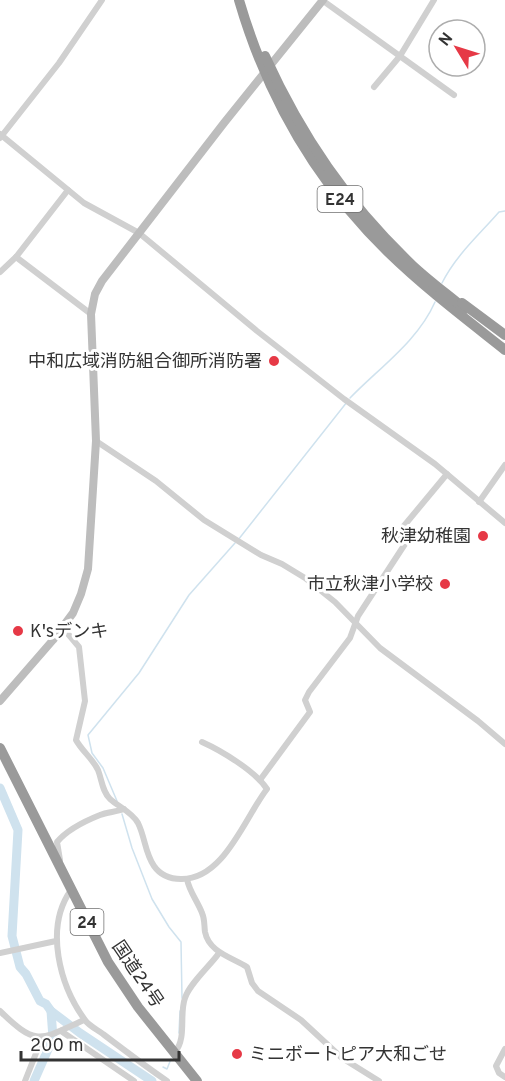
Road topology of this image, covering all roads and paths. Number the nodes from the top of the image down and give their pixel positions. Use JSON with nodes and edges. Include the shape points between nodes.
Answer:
{"nodes":[{"id":1,"x":102,"y":0,"type":"edge"},
{"id":2,"x":241,"y":0,"type":"edge"},
{"id":3,"x":323,"y":0,"type":"edge"},
{"id":4,"x":434,"y":0,"type":"edge"},
{"id":5,"x":399,"y":56,"type":"junction"},
{"id":6,"x":374,"y":87,"type":"dead end"},
{"id":7,"x":454,"y":95,"type":"dead end"},
{"id":8,"x":1,"y":136,"type":"edge"},
{"id":9,"x":68,"y":190,"type":"junction"},
{"id":10,"x":139,"y":233,"type":"junction"},
{"id":11,"x":16,"y":257,"type":"junction"},
{"id":12,"x":0,"y":272,"type":"edge"},
{"id":13,"x":432,"y":282,"type":"junction"},
{"id":14,"x":91,"y":314,"type":"junction"},
{"id":15,"x":505,"y":335,"type":"edge"},
{"id":16,"x":505,"y":341,"type":"edge"},
{"id":17,"x":505,"y":350,"type":"edge"},
{"id":18,"x":96,"y":441,"type":"junction"},
{"id":19,"x":505,"y":465,"type":"edge"},
{"id":20,"x":447,"y":474,"type":"junction"},
{"id":21,"x":479,"y":502,"type":"junction"},
{"id":22,"x":505,"y":523,"type":"edge"},
{"id":23,"x":356,"y":624,"type":"junction"},
{"id":24,"x":63,"y":628,"type":"junction"},
{"id":25,"x":0,"y":701,"type":"edge"},
{"id":26,"x":202,"y":742,"type":"dead end"},
{"id":27,"x":505,"y":744,"type":"edge"},
{"id":28,"x":0,"y":748,"type":"edge"},
{"id":29,"x":260,"y":780,"type":"junction"},
{"id":30,"x":122,"y":809,"type":"junction"},
{"id":31,"x":63,"y":875,"type":"junction"},
{"id":32,"x":187,"y":879,"type":"junction"},
{"id":33,"x":70,"y":890,"type":"junction"},
{"id":34,"x":56,"y":941,"type":"junction"},
{"id":35,"x":2,"y":951,"type":"edge"},
{"id":36,"x":219,"y":952,"type":"junction"},
{"id":37,"x":1,"y":1014,"type":"edge"},
{"id":38,"x":82,"y":1021,"type":"junction"},
{"id":39,"x":61,"y":1030,"type":"junction"},
{"id":40,"x":45,"y":1037,"type":"junction"},
{"id":41,"x":505,"y":1049,"type":"edge"},
{"id":42,"x":175,"y":1052,"type":"junction"},
{"id":43,"x":505,"y":1077,"type":"edge"},
{"id":44,"x":25,"y":1081,"type":"edge"},
{"id":45,"x":134,"y":1081,"type":"edge"},
{"id":46,"x":167,"y":1081,"type":"edge"},
{"id":47,"x":197,"y":1081,"type":"edge"},
{"id":48,"x":379,"y":1081,"type":"edge"}],
"edges":[{"from":1,"to":8,"type":"street","via":[[59,63]]},
{"from":2,"to":13,"type":"highway","number":"E24","via":[[274,76],[309,141],[370,221]]},
{"from":2,"to":17,"type":"highway","number":"E24","via":[[256,52],[281,107],[333,189],[409,272]]},
{"from":3,"to":5,"type":"street"},
{"from":3,"to":10,"type":"street"},
{"from":4,"to":5,"type":"street"},
{"from":5,"to":6,"type":"street"},
{"from":5,"to":7,"type":"street"},
{"from":8,"to":9,"type":"street"},
{"from":9,"to":10,"type":"street"},
{"from":9,"to":11,"type":"street"},
{"from":10,"to":14,"type":"street","via":[[102,280]]},
{"from":10,"to":20,"type":"street","via":[[257,331]]},
{"from":11,"to":12,"type":"street"},
{"from":11,"to":14,"type":"street"},
{"from":13,"to":15,"type":"highway"},
{"from":13,"to":16,"type":"highway","number":"E24"},
{"from":14,"to":18,"type":"street"},
{"from":18,"to":23,"type":"street","via":[[204,520],[305,578]]},
{"from":18,"to":24,"type":"street","via":[[88,569],[73,613]]},
{"from":19,"to":21,"type":"street"},
{"from":20,"to":21,"type":"street"},
{"from":20,"to":23,"type":"street","via":[[398,533],[405,544]]},
{"from":21,"to":22,"type":"street"},
{"from":23,"to":27,"type":"street","via":[[380,648]]},
{"from":23,"to":29,"type":"street","via":[[350,638],[309,692],[305,700],[310,712]]},
{"from":24,"to":25,"type":"street"},
{"from":24,"to":30,"type":"street","via":[[79,647],[85,701],[76,740],[97,768],[109,798]]},
{"from":26,"to":29,"type":"street"},
{"from":28,"to":31,"type":"highway","name":"国道24号","number":"24"},
{"from":29,"to":32,"type":"street","via":[[267,789],[233,843],[217,863]]},
{"from":30,"to":31,"type":"street","via":[[102,814],[63,834],[57,842]]},
{"from":30,"to":32,"type":"street","via":[[138,823],[148,856],[161,874]]},
{"from":31,"to":33,"type":"highway","name":"国道24号","number":"24"},
{"from":32,"to":36,"type":"street","via":[[202,912],[205,933]]},
{"from":33,"to":34,"type":"street"},
{"from":33,"to":42,"type":"highway","name":"国道24号","number":"24","via":[[118,978]]},
{"from":34,"to":35,"type":"street"},
{"from":34,"to":38,"type":"street","via":[[74,1002],[84,1016]]},
{"from":36,"to":42,"type":"street","via":[[188,992]]},
{"from":36,"to":48,"type":"street","via":[[246,967],[258,991],[301,1020],[342,1058]]},
{"from":37,"to":40,"type":"street","via":[[24,1033]]},
{"from":38,"to":39,"type":"street"},
{"from":38,"to":46,"type":"street"},
{"from":39,"to":40,"type":"street"},
{"from":39,"to":45,"type":"street"},
{"from":40,"to":44,"type":"street"},
{"from":41,"to":43,"type":"street","via":[[496,1066]]},
{"from":42,"to":47,"type":"highway","name":"国道24号","number":"24"}]}
